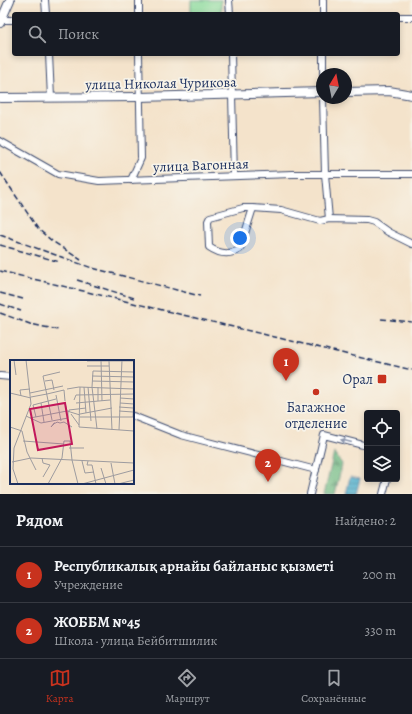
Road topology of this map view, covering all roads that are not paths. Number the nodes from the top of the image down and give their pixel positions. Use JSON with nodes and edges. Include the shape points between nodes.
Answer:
{"nodes":[{"id":1,"x":10,"y":0,"type":"edge"},
{"id":2,"x":46,"y":0,"type":"edge"},
{"id":3,"x":139,"y":0,"type":"edge"},
{"id":4,"x":230,"y":0,"type":"edge"},
{"id":5,"x":323,"y":0,"type":"edge"},
{"id":6,"x":46,"y":12,"type":"edge"},
{"id":7,"x":139,"y":12,"type":"edge"},
{"id":8,"x":230,"y":12,"type":"edge"},
{"id":9,"x":323,"y":12,"type":"edge"},
{"id":10,"x":400,"y":17,"type":"edge"},
{"id":11,"x":412,"y":17,"type":"edge"},
{"id":12,"x":12,"y":20,"type":"edge"},
{"id":13,"x":1,"y":21,"type":"edge"},
{"id":14,"x":49,"y":56,"type":"edge"},
{"id":15,"x":139,"y":56,"type":"edge"},
{"id":16,"x":231,"y":56,"type":"edge"},
{"id":17,"x":323,"y":56,"type":"edge"},
{"id":18,"x":323,"y":68,"type":"edge"},
{"id":19,"x":316,"y":92,"type":"edge"},
{"id":20,"x":352,"y":92,"type":"edge"},
{"id":21,"x":232,"y":95,"type":"junction"},
{"id":22,"x":412,"y":95,"type":"edge"},
{"id":23,"x":140,"y":97,"type":"junction"},
{"id":24,"x":0,"y":98,"type":"edge"},
{"id":25,"x":51,"y":98,"type":"junction"},
{"id":26,"x":323,"y":104,"type":"edge"},
{"id":27,"x":0,"y":141,"type":"edge"},
{"id":28,"x":325,"y":174,"type":"junction"},
{"id":29,"x":412,"y":174,"type":"edge"},
{"id":30,"x":234,"y":176,"type":"junction"},
{"id":31,"x":131,"y":180,"type":"junction"},
{"id":32,"x":253,"y":208,"type":"junction"},
{"id":33,"x":329,"y":219,"type":"junction"},
{"id":34,"x":412,"y":244,"type":"edge"},
{"id":35,"x":0,"y":376,"type":"edge"},
{"id":36,"x":10,"y":377,"type":"edge"},
{"id":37,"x":134,"y":416,"type":"edge"},
{"id":38,"x":364,"y":445,"type":"edge"},
{"id":39,"x":316,"y":470,"type":"junction"},
{"id":40,"x":386,"y":482,"type":"edge"},
{"id":41,"x":310,"y":494,"type":"edge"},
{"id":42,"x":383,"y":494,"type":"edge"}],
"edges":[{"from":1,"to":13,"type":"street"},
{"from":2,"to":6,"type":"street"},
{"from":3,"to":7,"type":"street"},
{"from":4,"to":8,"type":"street"},
{"from":5,"to":9,"type":"street"},
{"from":10,"to":11,"type":"street"},
{"from":12,"to":13,"type":"street"},
{"from":14,"to":25,"type":"street"},
{"from":15,"to":23,"type":"street"},
{"from":16,"to":21,"type":"street"},
{"from":17,"to":18,"type":"street"},
{"from":19,"to":21,"type":"street","name":"улица Николая Чурикова"},
{"from":20,"to":22,"type":"street","via":[[389,91]]},
{"from":21,"to":23,"type":"street","name":"улица Николая Чурикова"},
{"from":21,"to":30,"type":"street"},
{"from":23,"to":25,"type":"street","name":"улица Николая Чурикова"},
{"from":23,"to":31,"type":"street","via":[[141,158]]},
{"from":24,"to":25,"type":"street","name":"улица Николая Чурикова"},
{"from":26,"to":28,"type":"street"},
{"from":27,"to":31,"type":"street","name":"улица Вагонная","via":[[58,174],[99,181]]},
{"from":28,"to":29,"type":"street","name":"улица Вагонная"},
{"from":28,"to":30,"type":"street","name":"улица Вагонная"},
{"from":28,"to":33,"type":"street"},
{"from":30,"to":31,"type":"street","name":"улица Вагонная"},
{"from":32,"to":32,"type":"street","via":[[240,250],[226,254],[209,247],[210,217],[243,208]]},
{"from":32,"to":33,"type":"street","via":[[281,210],[320,221]]},
{"from":33,"to":34,"type":"street","via":[[374,222]]},
{"from":35,"to":36,"type":"street"},
{"from":37,"to":39,"type":"street","via":[[181,435]]},
{"from":38,"to":39,"type":"street","one_way":true,"via":[[324,435]]},
{"from":39,"to":41,"type":"street"},
{"from":40,"to":42,"type":"street"}]}
